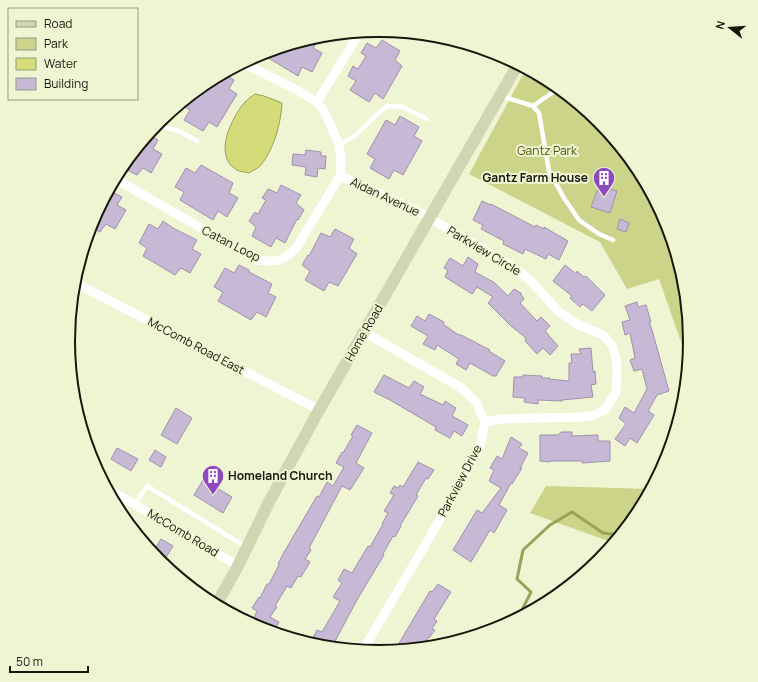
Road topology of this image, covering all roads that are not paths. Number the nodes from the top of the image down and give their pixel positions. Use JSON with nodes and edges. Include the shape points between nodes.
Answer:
{"nodes":[{"id":1,"x":356,"y":38,"type":"edge"},
{"id":2,"x":249,"y":66,"type":"edge"},
{"id":3,"x":515,"y":69,"type":"edge"},
{"id":4,"x":554,"y":92,"type":"edge"},
{"id":5,"x":500,"y":96,"type":"junction"},
{"id":6,"x":317,"y":102,"type":"junction"},
{"id":7,"x":533,"y":106,"type":"junction"},
{"id":8,"x":427,"y":119,"type":"dead end"},
{"id":9,"x":163,"y":127,"type":"edge"},
{"id":10,"x":197,"y":141,"type":"dead end"},
{"id":11,"x":339,"y":144,"type":"junction"},
{"id":12,"x":340,"y":176,"type":"junction"},
{"id":13,"x":120,"y":182,"type":"edge"},
{"id":14,"x":430,"y":218,"type":"junction"},
{"id":15,"x":613,"y":240,"type":"dead end"},
{"id":16,"x":80,"y":285,"type":"edge"},
{"id":17,"x":364,"y":332,"type":"junction"},
{"id":18,"x":319,"y":410,"type":"junction"},
{"id":19,"x":486,"y":422,"type":"junction"},
{"id":20,"x":116,"y":493,"type":"edge"},
{"id":21,"x":135,"y":504,"type":"junction"},
{"id":22,"x":247,"y":548,"type":"junction"},
{"id":23,"x":238,"y":566,"type":"junction"},
{"id":24,"x":219,"y":599,"type":"edge"},
{"id":25,"x":367,"y":644,"type":"edge"}],
"edges":[{"from":1,"to":6,"type":"street"},
{"from":2,"to":6,"type":"street"},
{"from":3,"to":5,"type":"street","name":"Home Road"},
{"from":4,"to":7,"type":"lane"},
{"from":5,"to":7,"type":"lane"},
{"from":5,"to":14,"type":"street","name":"Home Road"},
{"from":6,"to":11,"type":"street","via":[[324,111]]},
{"from":7,"to":15,"type":"lane","via":[[540,112],[549,171],[564,198],[579,220]]},
{"from":8,"to":11,"type":"lane","via":[[403,108],[388,106],[348,141]]},
{"from":9,"to":10,"type":"lane","via":[[179,131]]},
{"from":11,"to":12,"type":"street"},
{"from":12,"to":13,"type":"street","name":"Catan Loop","via":[[296,248],[281,260],[270,262],[258,260]]},
{"from":12,"to":14,"type":"street","name":"Aidan Avenue"},
{"from":14,"to":17,"type":"street","name":"Home Road"},
{"from":14,"to":19,"type":"street","name":"Parkview Circle","via":[[511,265],[530,280],[558,311],[575,323],[603,334],[612,345],[616,358],[616,392],[606,409],[595,415],[501,419]]},
{"from":16,"to":18,"type":"street","name":"McComb Road East"},
{"from":17,"to":18,"type":"street","name":"Home Road"},
{"from":17,"to":19,"type":"street","via":[[460,387],[476,402]]},
{"from":18,"to":22,"type":"street","name":"Home Road"},
{"from":19,"to":25,"type":"street","name":"Parkview Drive","via":[[480,447]]},
{"from":20,"to":21,"type":"street","name":"McComb Road"},
{"from":21,"to":22,"type":"lane","via":[[147,486]]},
{"from":21,"to":23,"type":"street","name":"McComb Road"},
{"from":22,"to":23,"type":"street","name":"Home Road"},
{"from":23,"to":24,"type":"street","name":"Home Road"}]}
